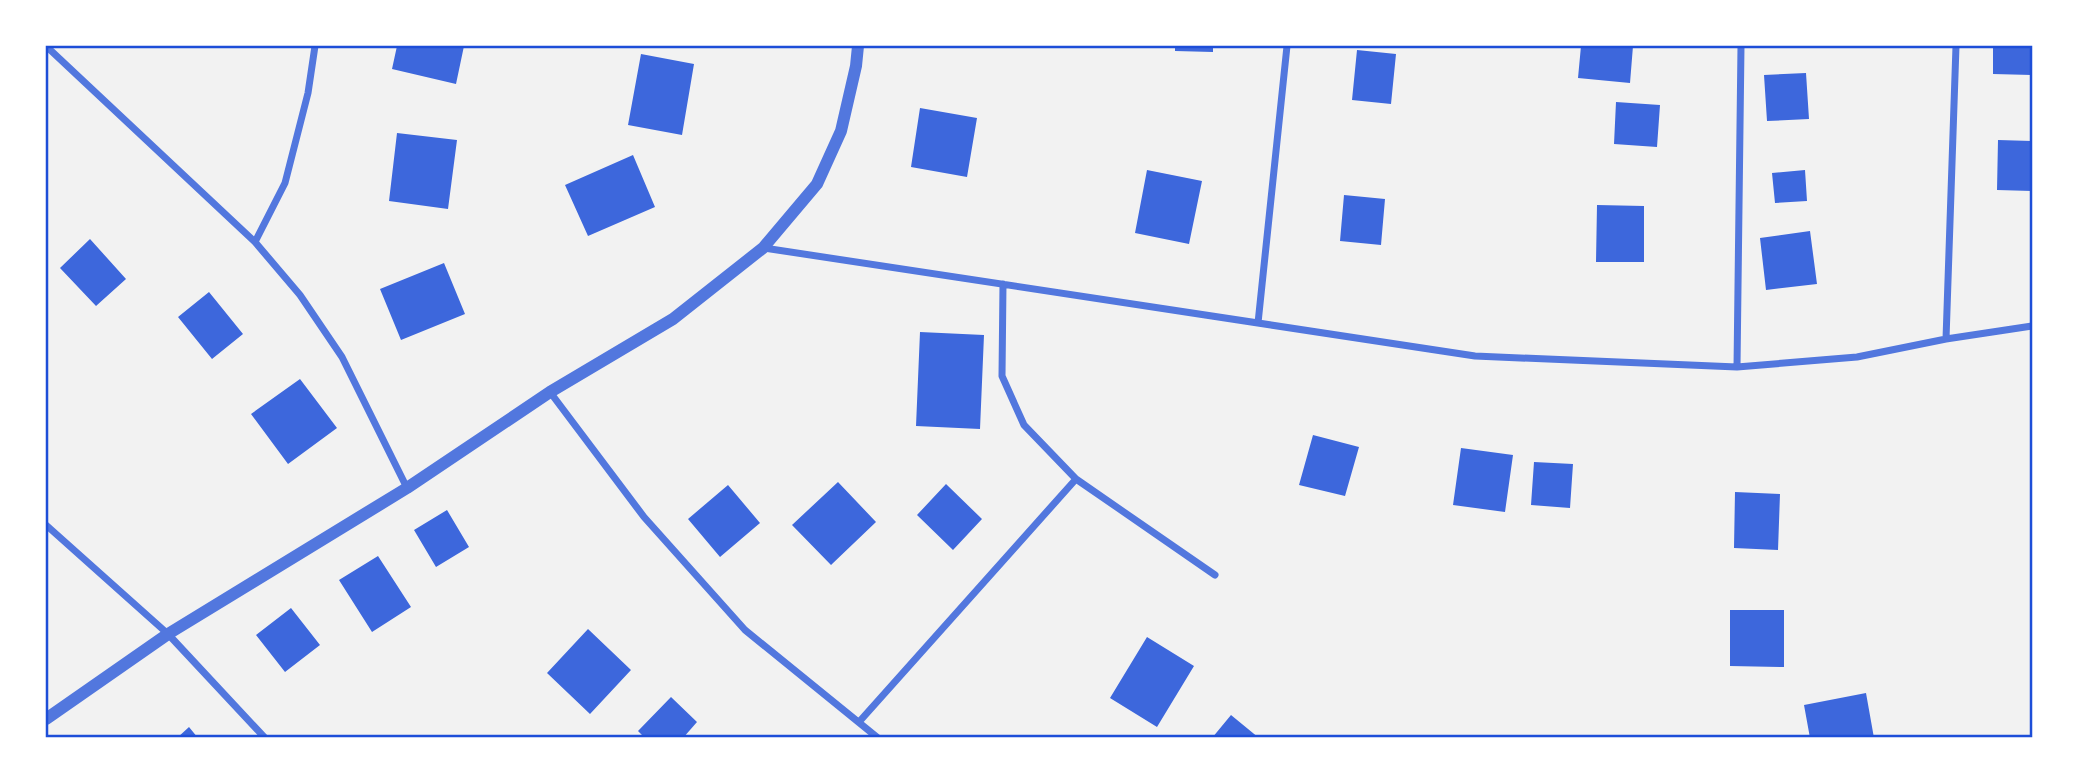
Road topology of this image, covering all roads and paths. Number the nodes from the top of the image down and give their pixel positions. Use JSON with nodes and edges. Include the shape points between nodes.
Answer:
{"nodes":[{"id":1,"x":46,"y":46,"type":"edge"},
{"id":2,"x":315,"y":46,"type":"edge"},
{"id":3,"x":858,"y":46,"type":"edge"},
{"id":4,"x":1287,"y":46,"type":"edge"},
{"id":5,"x":1741,"y":46,"type":"edge"},
{"id":6,"x":1956,"y":46,"type":"edge"},
{"id":7,"x":255,"y":242,"type":"junction"},
{"id":8,"x":763,"y":248,"type":"junction"},
{"id":9,"x":1003,"y":284,"type":"junction"},
{"id":10,"x":1258,"y":323,"type":"junction"},
{"id":11,"x":2032,"y":326,"type":"edge"},
{"id":12,"x":1946,"y":339,"type":"junction"},
{"id":13,"x":1737,"y":368,"type":"junction"},
{"id":14,"x":550,"y":392,"type":"junction"},
{"id":15,"x":1076,"y":479,"type":"junction"},
{"id":16,"x":407,"y":488,"type":"junction"},
{"id":17,"x":46,"y":525,"type":"edge"},
{"id":18,"x":1215,"y":575,"type":"dead end"},
{"id":19,"x":168,"y":634,"type":"junction"},
{"id":20,"x":46,"y":719,"type":"edge"},
{"id":21,"x":859,"y":722,"type":"junction"},
{"id":22,"x":265,"y":737,"type":"edge"},
{"id":23,"x":878,"y":737,"type":"edge"}],
"edges":[{"from":1,"to":7,"type":"street"},
{"from":2,"to":7,"type":"street","via":[[285,183]]},
{"from":3,"to":8,"type":"street","via":[[841,131],[817,184]]},
{"from":4,"to":10,"type":"street"},
{"from":5,"to":13,"type":"street"},
{"from":6,"to":12,"type":"street"},
{"from":7,"to":16,"type":"street","via":[[300,295],[342,357]]},
{"from":8,"to":9,"type":"street"},
{"from":8,"to":14,"type":"street","via":[[673,319]]},
{"from":9,"to":10,"type":"street"},
{"from":9,"to":15,"type":"street","via":[[1002,376],[1024,425]]},
{"from":10,"to":13,"type":"street","via":[[1475,356]]},
{"from":11,"to":12,"type":"street"},
{"from":12,"to":13,"type":"street","via":[[1857,357]]},
{"from":14,"to":16,"type":"street"},
{"from":14,"to":21,"type":"street","via":[[644,517],[745,630]]},
{"from":15,"to":18,"type":"street"},
{"from":15,"to":21,"type":"street"},
{"from":16,"to":19,"type":"street"},
{"from":17,"to":19,"type":"street"},
{"from":19,"to":20,"type":"street"},
{"from":19,"to":22,"type":"street"},
{"from":21,"to":23,"type":"street"}]}
